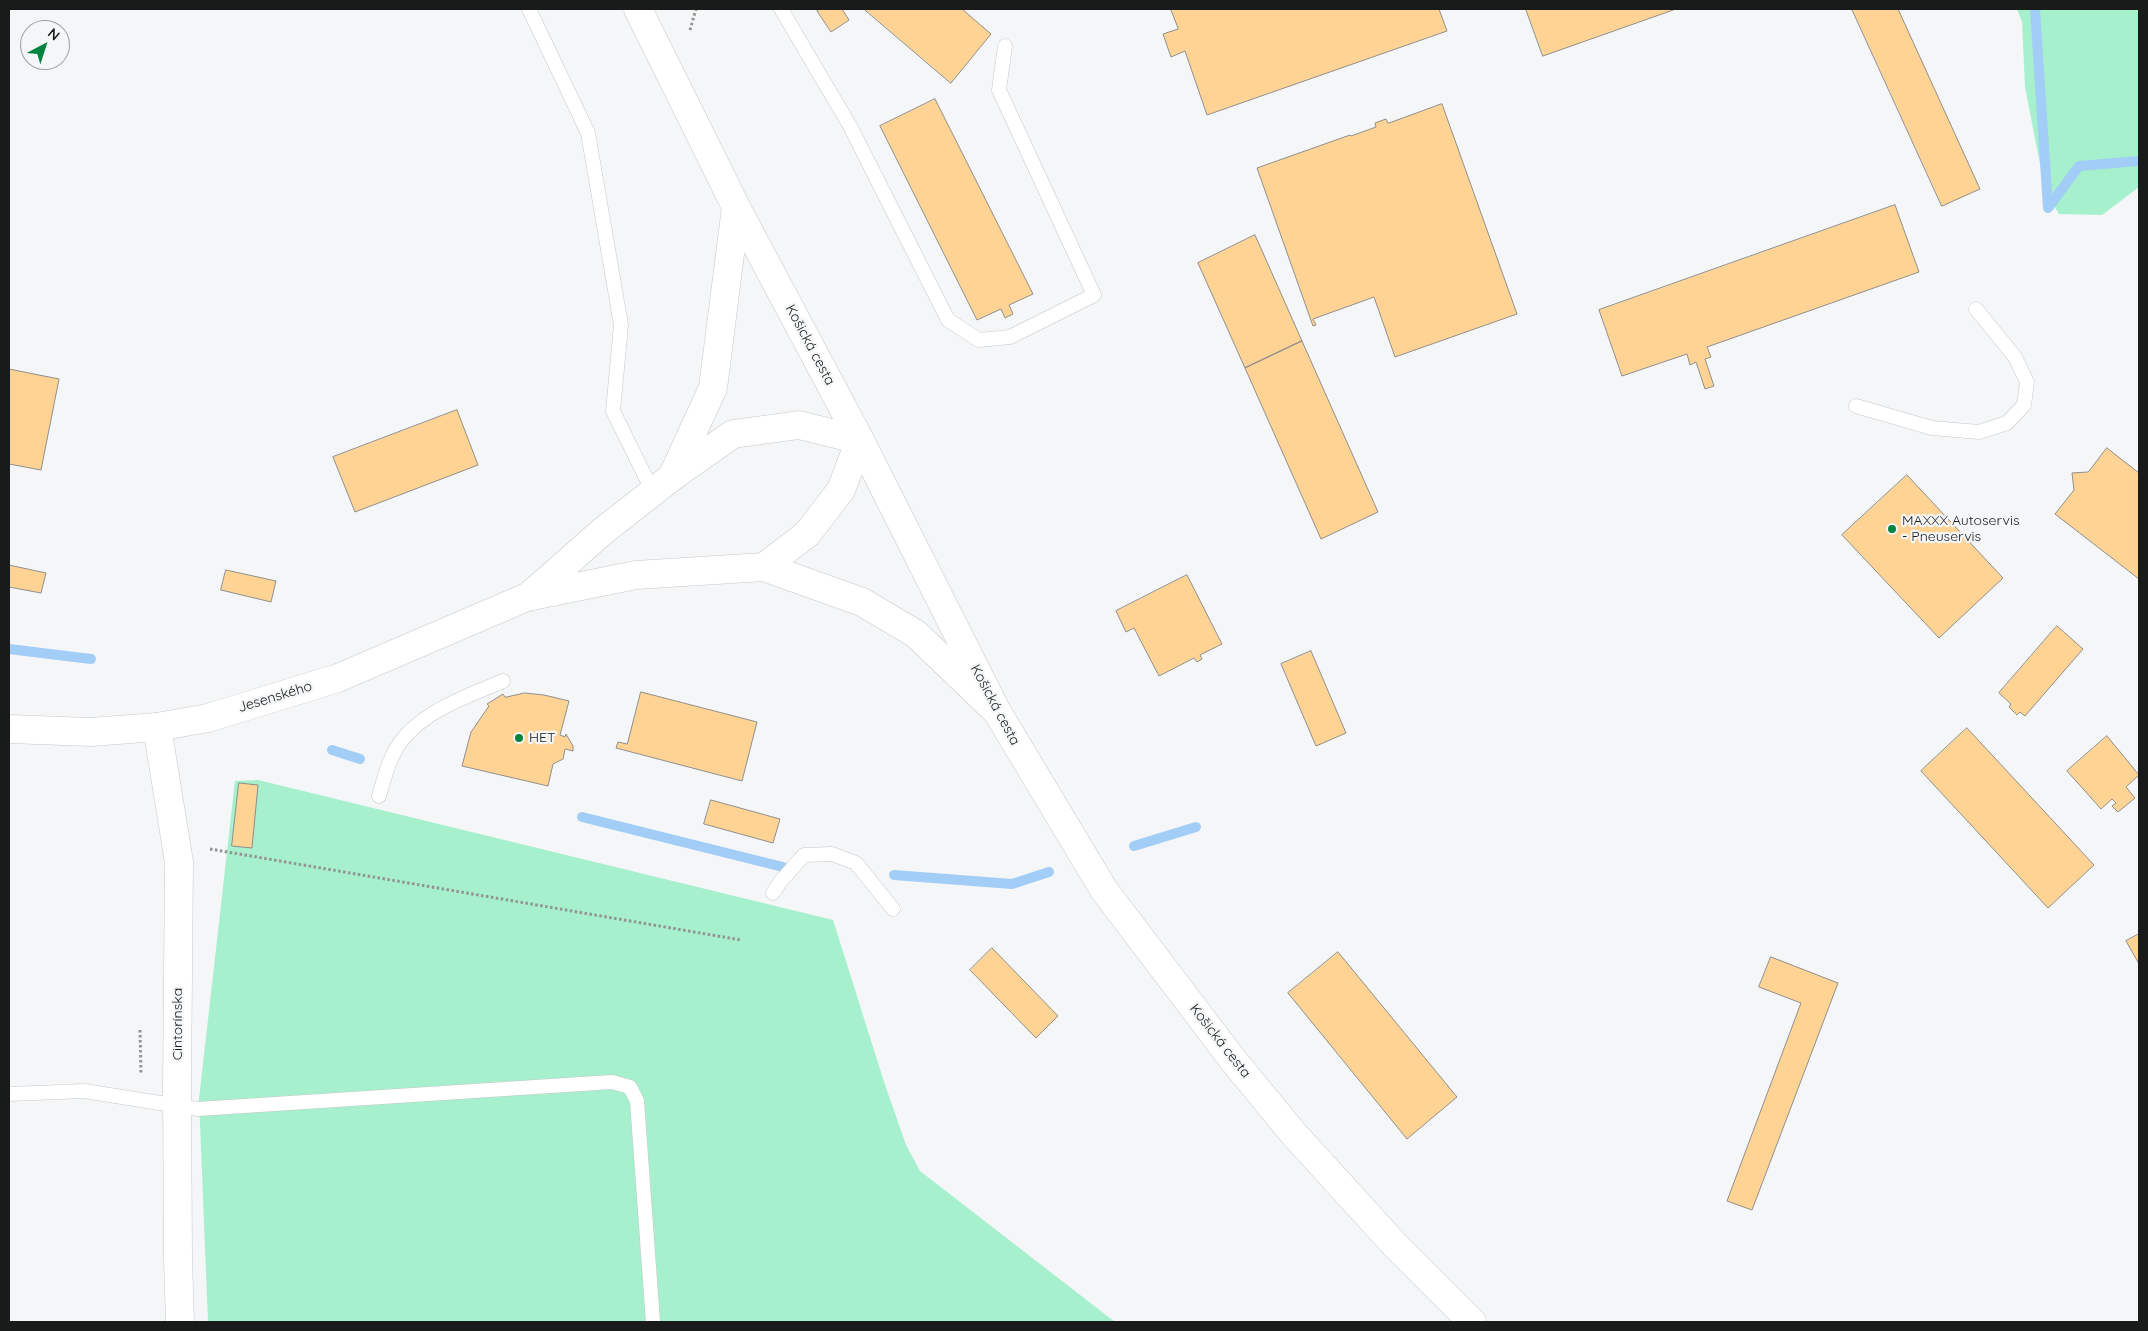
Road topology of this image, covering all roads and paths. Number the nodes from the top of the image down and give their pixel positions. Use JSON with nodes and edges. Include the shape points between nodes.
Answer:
{"nodes":[{"id":1,"x":529,"y":9,"type":"edge"},
{"id":2,"x":696,"y":9,"type":"edge"},
{"id":3,"x":781,"y":9,"type":"edge"},
{"id":4,"x":643,"y":10,"type":"edge"},
{"id":5,"x":690,"y":30,"type":"dead end"},
{"id":6,"x":1005,"y":46,"type":"dead end"},
{"id":7,"x":736,"y":206,"type":"junction"},
{"id":8,"x":1976,"y":309,"type":"dead end"},
{"id":9,"x":1856,"y":406,"type":"dead end"},
{"id":10,"x":860,"y":440,"type":"junction"},
{"id":11,"x":662,"y":484,"type":"junction"},
{"id":12,"x":764,"y":567,"type":"junction"},
{"id":13,"x":527,"y":598,"type":"junction"},
{"id":14,"x":503,"y":681,"type":"dead end"},
{"id":15,"x":996,"y":710,"type":"junction"},
{"id":16,"x":157,"y":727,"type":"junction"},
{"id":17,"x":9,"y":729,"type":"edge"},
{"id":18,"x":379,"y":796,"type":"dead end"},
{"id":19,"x":176,"y":845,"type":"junction"},
{"id":20,"x":773,"y":893,"type":"dead end"},
{"id":21,"x":894,"y":910,"type":"dead end"},
{"id":22,"x":741,"y":940,"type":"dead end"},
{"id":23,"x":9,"y":1094,"type":"edge"},
{"id":24,"x":178,"y":1106,"type":"junction"},
{"id":25,"x":180,"y":1322,"type":"edge"},
{"id":26,"x":653,"y":1322,"type":"edge"},
{"id":27,"x":1472,"y":1322,"type":"edge"}],
"edges":[{"from":1,"to":11,"type":"lane","via":[[588,133],[621,325],[613,411]]},
{"from":2,"to":5,"type":"path"},
{"from":3,"to":6,"type":"lane","via":[[850,126],[948,320],[979,340],[1010,337],[1094,295],[998,90]]},
{"from":4,"to":7,"type":"street","name":"Košická cesta"},
{"from":7,"to":10,"type":"street","name":"Košická cesta"},
{"from":7,"to":11,"type":"street","via":[[713,388]]},
{"from":8,"to":9,"type":"lane","via":[[2015,357],[2027,382],[2024,405],[2007,423],[1979,432],[1932,428]]},
{"from":10,"to":11,"type":"street","via":[[799,425],[733,434]]},
{"from":10,"to":12,"type":"street","via":[[841,490],[807,534]]},
{"from":10,"to":15,"type":"street","name":"Košická cesta"},
{"from":11,"to":13,"type":"street","via":[[602,531]]},
{"from":12,"to":13,"type":"street","via":[[636,575]]},
{"from":12,"to":15,"type":"street","via":[[862,602],[916,634]]},
{"from":13,"to":16,"type":"street","name":"Jesenského","via":[[338,678],[208,718]]},
{"from":14,"to":18,"type":"lane","via":[[446,705],[420,722],[391,757]]},
{"from":15,"to":27,"type":"street","name":"Košická cesta","via":[[1104,890],[1233,1060],[1348,1194]]},
{"from":16,"to":17,"type":"street","name":"Jesenského","via":[[91,732]]},
{"from":16,"to":19,"type":"street","name":"Cintorínska"},
{"from":19,"to":22,"type":"path"},
{"from":19,"to":24,"type":"street","name":"Cintorínska","via":[[179,862]]},
{"from":20,"to":21,"type":"lane","via":[[804,854],[832,854],[856,863]]},
{"from":23,"to":24,"type":"lane","via":[[84,1091]]},
{"from":24,"to":25,"type":"street","name":"Cintorínska"},
{"from":24,"to":26,"type":"lane","via":[[198,1108],[612,1082],[630,1087],[636,1101]]}]}
